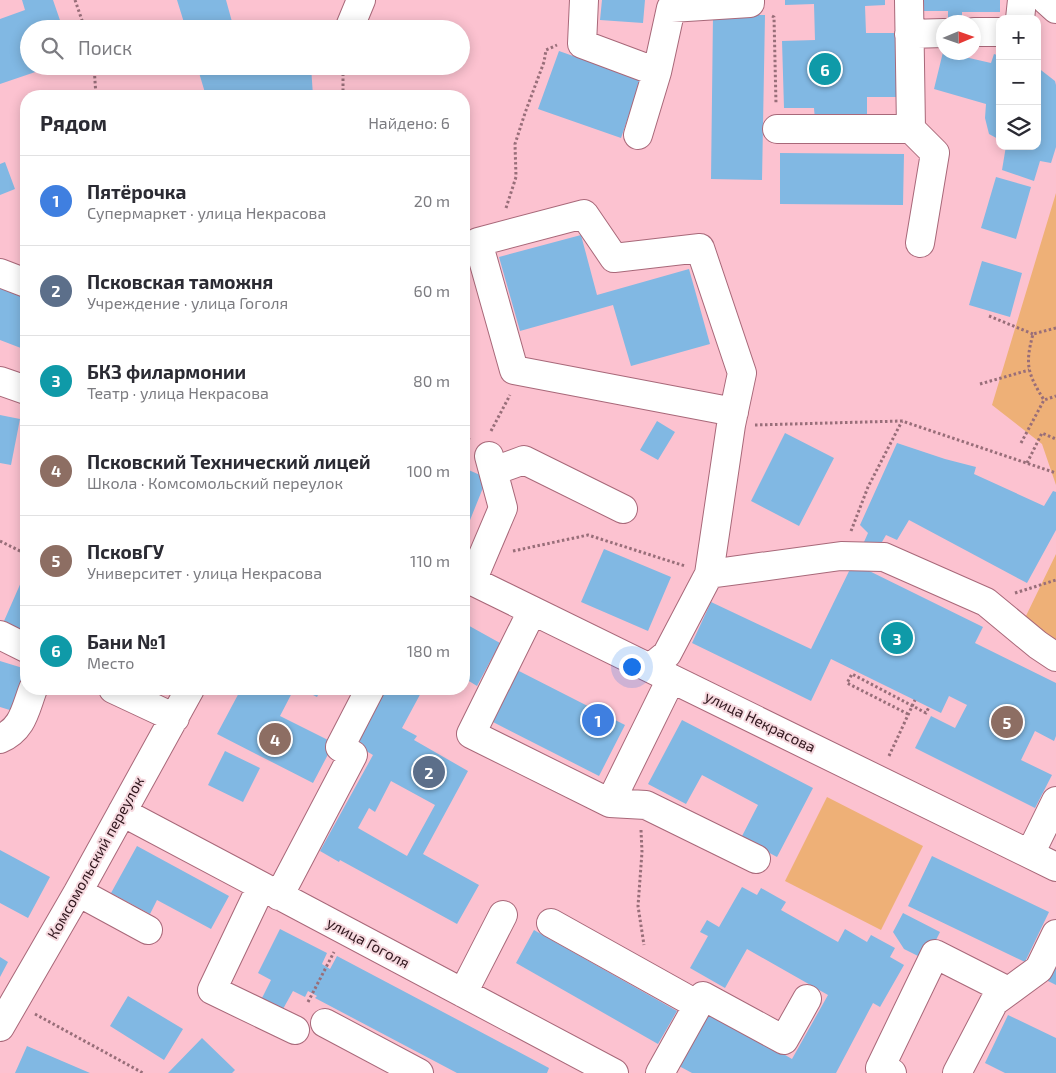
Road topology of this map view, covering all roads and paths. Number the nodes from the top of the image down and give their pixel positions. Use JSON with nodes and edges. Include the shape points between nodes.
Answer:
{"nodes":[{"id":1,"x":75,"y":0,"type":"edge"},
{"id":2,"x":361,"y":0,"type":"edge"},
{"id":3,"x":584,"y":0,"type":"edge"},
{"id":4,"x":909,"y":0,"type":"edge"},
{"id":5,"x":1022,"y":0,"type":"edge"},
{"id":6,"x":1046,"y":0,"type":"edge"},
{"id":7,"x":750,"y":2,"type":"edge"},
{"id":8,"x":1056,"y":9,"type":"edge"},
{"id":9,"x":1020,"y":15,"type":"edge"},
{"id":10,"x":82,"y":20,"type":"edge"},
{"id":11,"x":353,"y":20,"type":"edge"},
{"id":12,"x":981,"y":32,"type":"edge"},
{"id":13,"x":996,"y":32,"type":"edge"},
{"id":14,"x":936,"y":33,"type":"edge"},
{"id":15,"x":909,"y":34,"type":"junction"},
{"id":16,"x":582,"y":44,"type":"junction"},
{"id":17,"x":656,"y":72,"type":"junction"},
{"id":18,"x":95,"y":75,"type":"edge"},
{"id":19,"x":343,"y":75,"type":"edge"},
{"id":20,"x":96,"y":90,"type":"edge"},
{"id":21,"x":342,"y":90,"type":"edge"},
{"id":22,"x":911,"y":128,"type":"junction"},
{"id":23,"x":777,"y":129,"type":"joint"},
{"id":24,"x":638,"y":135,"type":"dead end"},
{"id":25,"x":504,"y":236,"type":"junction"},
{"id":26,"x":920,"y":243,"type":"dead end"},
{"id":27,"x":0,"y":273,"type":"edge"},
{"id":28,"x":20,"y":281,"type":"edge"},
{"id":29,"x":989,"y":316,"type":"dead end"},
{"id":30,"x":1056,"y":328,"type":"edge"},
{"id":31,"x":1033,"y":334,"type":"junction"},
{"id":32,"x":514,"y":370,"type":"junction"},
{"id":33,"x":1029,"y":370,"type":"junction"},
{"id":34,"x":0,"y":381,"type":"edge"},
{"id":35,"x":980,"y":384,"type":"dead end"},
{"id":36,"x":20,"y":388,"type":"edge"},
{"id":37,"x":1056,"y":396,"type":"edge"},
{"id":38,"x":1044,"y":400,"type":"junction"},
{"id":39,"x":732,"y":418,"type":"junction"},
{"id":40,"x":902,"y":421,"type":"junction"},
{"id":41,"x":1056,"y":439,"type":"edge"},
{"id":42,"x":1022,"y":443,"type":"dead end"},
{"id":43,"x":1027,"y":463,"type":"junction"},
{"id":44,"x":491,"y":464,"type":"junction"},
{"id":45,"x":1056,"y":473,"type":"edge"},
{"id":46,"x":623,"y":509,"type":"dead end"},
{"id":47,"x":0,"y":541,"type":"edge"},
{"id":48,"x":20,"y":551,"type":"edge"},
{"id":49,"x":841,"y":556,"type":"junction"},
{"id":50,"x":484,"y":557,"type":"junction"},
{"id":51,"x":710,"y":574,"type":"junction"},
{"id":52,"x":470,"y":576,"type":"edge"},
{"id":53,"x":470,"y":580,"type":"edge"},
{"id":54,"x":1056,"y":580,"type":"edge"},
{"id":55,"x":986,"y":602,"type":"junction"},
{"id":56,"x":532,"y":611,"type":"junction"},
{"id":57,"x":0,"y":635,"type":"edge"},
{"id":58,"x":20,"y":645,"type":"edge"},
{"id":59,"x":1056,"y":657,"type":"edge"},
{"id":60,"x":661,"y":674,"type":"junction"},
{"id":61,"x":31,"y":695,"type":"edge"},
{"id":62,"x":126,"y":695,"type":"edge"},
{"id":63,"x":187,"y":695,"type":"edge"},
{"id":64,"x":367,"y":695,"type":"edge"},
{"id":65,"x":915,"y":700,"type":"dead end"},
{"id":66,"x":929,"y":707,"type":"dead end"},
{"id":67,"x":908,"y":714,"type":"junction"},
{"id":68,"x":174,"y":718,"type":"junction"},
{"id":69,"x":0,"y":739,"type":"edge"},
{"id":70,"x":886,"y":761,"type":"dead end"},
{"id":71,"x":1056,"y":801,"type":"edge"},
{"id":72,"x":610,"y":803,"type":"junction"},
{"id":73,"x":639,"y":804,"type":"junction"},
{"id":74,"x":122,"y":812,"type":"junction"},
{"id":75,"x":1030,"y":854,"type":"junction"},
{"id":76,"x":756,"y":859,"type":"dead end"},
{"id":77,"x":1056,"y":867,"type":"edge"},
{"id":78,"x":78,"y":892,"type":"junction"},
{"id":79,"x":270,"y":892,"type":"junction"},
{"id":80,"x":503,"y":915,"type":"dead end"},
{"id":81,"x":551,"y":923,"type":"dead end"},
{"id":82,"x":148,"y":930,"type":"dead end"},
{"id":83,"x":1056,"y":934,"type":"edge"},
{"id":84,"x":337,"y":944,"type":"dead end"},
{"id":85,"x":645,"y":949,"type":"dead end"},
{"id":86,"x":1008,"y":991,"type":"junction"},
{"id":87,"x":463,"y":993,"type":"junction"},
{"id":88,"x":313,"y":994,"type":"dead end"},
{"id":89,"x":807,"y":999,"type":"dead end"},
{"id":90,"x":698,"y":1006,"type":"junction"},
{"id":91,"x":28,"y":1010,"type":"dead end"},
{"id":92,"x":325,"y":1023,"type":"dead end"},
{"id":93,"x":0,"y":1027,"type":"edge"},
{"id":94,"x":295,"y":1030,"type":"dead end"},
{"id":95,"x":586,"y":1067,"type":"edge"},
{"id":96,"x":143,"y":1073,"type":"edge"},
{"id":97,"x":419,"y":1073,"type":"edge"},
{"id":98,"x":614,"y":1073,"type":"edge"},
{"id":99,"x":660,"y":1073,"type":"edge"},
{"id":100,"x":892,"y":1073,"type":"edge"},
{"id":101,"x":956,"y":1073,"type":"edge"}],
"edges":[{"from":1,"to":10,"type":"path"},
{"from":2,"to":11,"type":"street"},
{"from":3,"to":16,"type":"street"},
{"from":4,"to":15,"type":"street"},
{"from":5,"to":9,"type":"street"},
{"from":6,"to":8,"type":"street"},
{"from":7,"to":17,"type":"street","via":[[671,8]]},
{"from":7,"to":23,"type":"path","via":[[774,17]]},
{"from":12,"to":13,"type":"street"},
{"from":14,"to":15,"type":"street"},
{"from":15,"to":22,"type":"street"},
{"from":16,"to":17,"type":"street"},
{"from":16,"to":25,"type":"path","via":[[562,43],[546,50],[515,144],[516,177],[503,215]]},
{"from":17,"to":24,"type":"street"},
{"from":18,"to":20,"type":"path"},
{"from":19,"to":21,"type":"path"},
{"from":22,"to":23,"type":"street"},
{"from":22,"to":26,"type":"street","via":[[936,154]]},
{"from":25,"to":32,"type":"street","via":[[478,242]]},
{"from":25,"to":39,"type":"street","via":[[584,214],[614,258],[700,248],[742,373]]},
{"from":27,"to":28,"type":"street"},
{"from":29,"to":31,"type":"path"},
{"from":30,"to":31,"type":"path"},
{"from":31,"to":33,"type":"path","via":[[1027,354]]},
{"from":32,"to":39,"type":"street"},
{"from":32,"to":44,"type":"path","via":[[509,396],[488,436]]},
{"from":33,"to":35,"type":"path"},
{"from":33,"to":38,"type":"path"},
{"from":34,"to":36,"type":"street"},
{"from":37,"to":38,"type":"path"},
{"from":38,"to":42,"type":"path"},
{"from":39,"to":40,"type":"path"},
{"from":39,"to":51,"type":"street"},
{"from":40,"to":43,"type":"path"},
{"from":40,"to":49,"type":"path","via":[[868,487]]},
{"from":41,"to":43,"type":"path","via":[[1042,433]]},
{"from":43,"to":45,"type":"path"},
{"from":44,"to":46,"type":"street","via":[[524,460]]},
{"from":44,"to":50,"type":"street","via":[[504,508]]},
{"from":47,"to":48,"type":"path"},
{"from":49,"to":51,"type":"street"},
{"from":49,"to":55,"type":"street","via":[[884,556]]},
{"from":50,"to":51,"type":"path","via":[[588,535]]},
{"from":50,"to":52,"type":"street"},
{"from":51,"to":60,"type":"street","via":[[667,654]]},
{"from":53,"to":56,"type":"street","name":"улица Некрасова"},
{"from":54,"to":55,"type":"path"},
{"from":55,"to":59,"type":"street"},
{"from":56,"to":60,"type":"street","name":"улица Некрасова"},
{"from":56,"to":72,"type":"street","via":[[471,734]]},
{"from":57,"to":58,"type":"street"},
{"from":60,"to":72,"type":"street"},
{"from":60,"to":75,"type":"street","name":"улица Некрасова"},
{"from":61,"to":69,"type":"street","via":[[21,724]]},
{"from":62,"to":68,"type":"street"},
{"from":63,"to":68,"type":"street","name":"Комсомольский переулок"},
{"from":64,"to":79,"type":"street","via":[[340,747],[353,755]]},
{"from":65,"to":67,"type":"path"},
{"from":66,"to":67,"type":"path","via":[[926,712],[852,674],[847,683]]},
{"from":67,"to":70,"type":"path"},
{"from":68,"to":74,"type":"street","name":"Комсомольский переулок"},
{"from":71,"to":75,"type":"street"},
{"from":72,"to":73,"type":"street"},
{"from":73,"to":76,"type":"street"},
{"from":73,"to":85,"type":"path","via":[[642,852],[638,906]]},
{"from":74,"to":78,"type":"street","name":"Комсомольский переулок"},
{"from":74,"to":79,"type":"street","name":"улица Гоголя"},
{"from":75,"to":77,"type":"street","name":"улица Некрасова"},
{"from":78,"to":82,"type":"street"},
{"from":78,"to":93,"type":"street","name":"Комсомольский переулок"},
{"from":79,"to":87,"type":"street","name":"улица Гоголя"},
{"from":79,"to":94,"type":"street","via":[[212,990]]},
{"from":80,"to":87,"type":"street"},
{"from":81,"to":90,"type":"street"},
{"from":83,"to":86,"type":"street","via":[[1039,970]]},
{"from":84,"to":88,"type":"path"},
{"from":86,"to":100,"type":"street","via":[[935,954],[880,1068]]},
{"from":86,"to":101,"type":"street","via":[[994,1002]]},
{"from":87,"to":95,"type":"street","name":"улица Гоголя"},
{"from":89,"to":90,"type":"street","via":[[784,1040],[703,996]]},
{"from":90,"to":99,"type":"street"},
{"from":91,"to":96,"type":"path"},
{"from":92,"to":97,"type":"street"},
{"from":95,"to":98,"type":"street","name":"улица Гоголя"}]}
